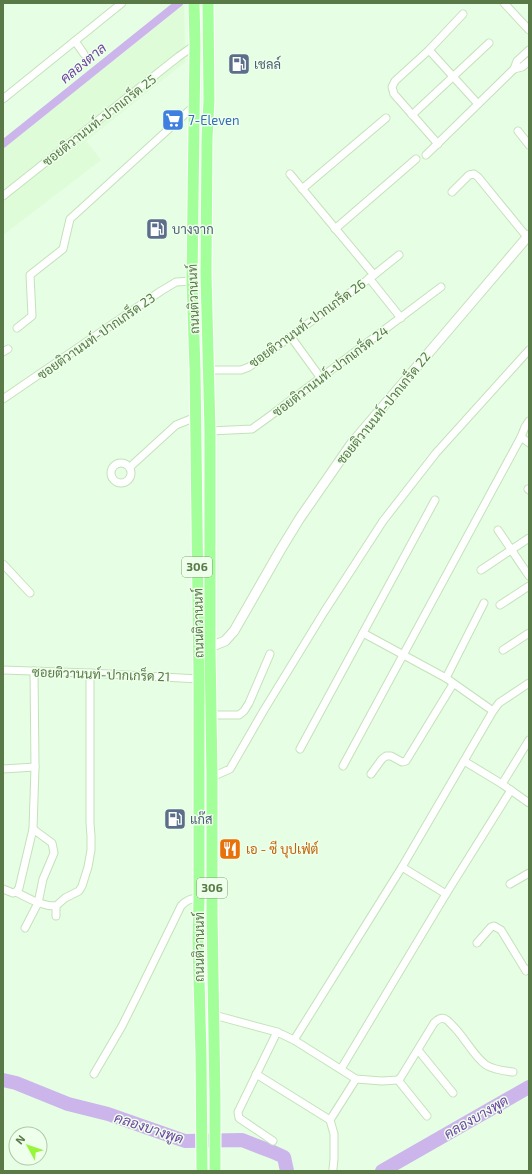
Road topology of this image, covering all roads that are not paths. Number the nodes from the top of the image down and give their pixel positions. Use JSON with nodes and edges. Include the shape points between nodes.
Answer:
{"nodes":[{"id":1,"x":122,"y":3,"type":"edge"},
{"id":2,"x":194,"y":3,"type":"edge"},
{"id":3,"x":208,"y":3,"type":"edge"},
{"id":4,"x":504,"y":3,"type":"edge"},
{"id":5,"x":463,"y":14,"type":"dead end"},
{"id":6,"x":529,"y":30,"type":"edge"},
{"id":7,"x":75,"y":41,"type":"junction"},
{"id":8,"x":489,"y":42,"type":"dead end"},
{"id":9,"x":195,"y":45,"type":"junction"},
{"id":10,"x":429,"y":50,"type":"junction"},
{"id":11,"x":529,"y":50,"type":"edge"},
{"id":12,"x":84,"y":54,"type":"dead end"},
{"id":13,"x":529,"y":61,"type":"edge"},
{"id":14,"x":514,"y":69,"type":"junction"},
{"id":15,"x":452,"y":77,"type":"junction"},
{"id":16,"x":3,"y":98,"type":"edge"},
{"id":17,"x":478,"y":104,"type":"junction"},
{"id":18,"x":194,"y":106,"type":"junction"},
{"id":19,"x":412,"y":115,"type":"junction"},
{"id":20,"x":386,"y":118,"type":"dead end"},
{"id":21,"x":518,"y":131,"type":"dead end"},
{"id":22,"x":438,"y":144,"type":"junction"},
{"id":23,"x":529,"y":145,"type":"edge"},
{"id":24,"x":426,"y":155,"type":"dead end"},
{"id":25,"x":416,"y":158,"type":"dead end"},
{"id":26,"x":290,"y":174,"type":"dead end"},
{"id":27,"x":302,"y":189,"type":"junction"},
{"id":28,"x":452,"y":192,"type":"dead end"},
{"id":29,"x":3,"y":196,"type":"edge"},
{"id":30,"x":335,"y":229,"type":"junction"},
{"id":31,"x":528,"y":236,"type":"edge"},
{"id":32,"x":399,"y":255,"type":"dead end"},
{"id":33,"x":372,"y":277,"type":"junction"},
{"id":34,"x":192,"y":281,"type":"junction"},
{"id":35,"x":441,"y":287,"type":"dead end"},
{"id":36,"x":401,"y":318,"type":"junction"},
{"id":37,"x":17,"y":328,"type":"dead end"},
{"id":38,"x":291,"y":337,"type":"junction"},
{"id":39,"x":529,"y":350,"type":"edge"},
{"id":40,"x":526,"y":359,"type":"edge"},
{"id":41,"x":208,"y":370,"type":"junction"},
{"id":42,"x":320,"y":377,"type":"junction"},
{"id":43,"x":3,"y":399,"type":"edge"},
{"id":44,"x":196,"y":417,"type":"junction"},
{"id":45,"x":529,"y":421,"type":"edge"},
{"id":46,"x":210,"y":431,"type":"junction"},
{"id":47,"x":521,"y":437,"type":"junction"},
{"id":48,"x":529,"y":443,"type":"edge"},
{"id":49,"x":130,"y":467,"type":"dead end"},
{"id":50,"x":435,"y":500,"type":"dead end"},
{"id":51,"x":498,"y":530,"type":"dead end"},
{"id":52,"x":529,"y":538,"type":"edge"},
{"id":53,"x":511,"y":549,"type":"junction"},
{"id":54,"x":3,"y":564,"type":"edge"},
{"id":55,"x":481,"y":570,"type":"dead end"},
{"id":56,"x":9,"y":571,"type":"junction"},
{"id":57,"x":3,"y":576,"type":"edge"},
{"id":58,"x":529,"y":576,"type":"edge"},
{"id":59,"x":529,"y":586,"type":"edge"},
{"id":60,"x":30,"y":593,"type":"dead end"},
{"id":61,"x":484,"y":603,"type":"dead end"},
{"id":62,"x":500,"y":605,"type":"dead end"},
{"id":63,"x":363,"y":633,"type":"junction"},
{"id":64,"x":529,"y":633,"type":"edge"},
{"id":65,"x":210,"y":647,"type":"junction"},
{"id":66,"x":198,"y":648,"type":"junction"},
{"id":67,"x":502,"y":650,"type":"dead end"},
{"id":68,"x":270,"y":654,"type":"dead end"},
{"id":69,"x":403,"y":655,"type":"junction"},
{"id":70,"x":3,"y":670,"type":"edge"},
{"id":71,"x":34,"y":671,"type":"junction"},
{"id":72,"x":90,"y":673,"type":"junction"},
{"id":73,"x":198,"y":678,"type":"junction"},
{"id":74,"x":446,"y":678,"type":"junction"},
{"id":75,"x":529,"y":683,"type":"edge"},
{"id":76,"x":453,"y":684,"type":"junction"},
{"id":77,"x":493,"y":711,"type":"junction"},
{"id":78,"x":212,"y":715,"type":"junction"},
{"id":79,"x":529,"y":740,"type":"edge"},
{"id":80,"x":300,"y":749,"type":"dead end"},
{"id":81,"x":464,"y":761,"type":"junction"},
{"id":82,"x":35,"y":766,"type":"junction"},
{"id":83,"x":343,"y":766,"type":"dead end"},
{"id":84,"x":3,"y":770,"type":"edge"},
{"id":85,"x":371,"y":774,"type":"dead end"},
{"id":86,"x":212,"y":777,"type":"junction"},
{"id":87,"x":502,"y":784,"type":"junction"},
{"id":88,"x":511,"y":790,"type":"junction"},
{"id":89,"x":529,"y":803,"type":"edge"},
{"id":90,"x":33,"y":829,"type":"junction"},
{"id":91,"x":402,"y":867,"type":"junction"},
{"id":92,"x":529,"y":873,"type":"edge"},
{"id":93,"x":510,"y":884,"type":"dead end"},
{"id":94,"x":3,"y":890,"type":"edge"},
{"id":95,"x":16,"y":892,"type":"junction"},
{"id":96,"x":446,"y":894,"type":"junction"},
{"id":97,"x":199,"y":898,"type":"junction"},
{"id":98,"x":38,"y":903,"type":"junction"},
{"id":99,"x":56,"y":906,"type":"junction"},
{"id":100,"x":56,"y":916,"type":"dead end"},
{"id":101,"x":25,"y":928,"type":"dead end"},
{"id":102,"x":477,"y":944,"type":"dead end"},
{"id":103,"x":528,"y":972,"type":"edge"},
{"id":104,"x":214,"y":1015,"type":"junction"},
{"id":105,"x":277,"y":1032,"type":"junction"},
{"id":106,"x":294,"y":1040,"type":"junction"},
{"id":107,"x":418,"y":1050,"type":"junction"},
{"id":108,"x":341,"y":1069,"type":"junction"},
{"id":109,"x":513,"y":1072,"type":"dead end"},
{"id":110,"x":94,"y":1074,"type":"dead end"},
{"id":111,"x":256,"y":1074,"type":"junction"},
{"id":112,"x":356,"y":1079,"type":"junction"},
{"id":113,"x":398,"y":1080,"type":"junction"},
{"id":114,"x":453,"y":1093,"type":"dead end"},
{"id":115,"x":427,"y":1116,"type":"dead end"},
{"id":116,"x":330,"y":1120,"type":"junction"},
{"id":117,"x":274,"y":1141,"type":"dead end"},
{"id":118,"x":333,"y":1169,"type":"dead end"},
{"id":119,"x":202,"y":1171,"type":"edge"},
{"id":120,"x":215,"y":1171,"type":"edge"}],
"edges":[{"from":1,"to":7,"type":"street"},
{"from":2,"to":9,"type":"main road","name":"ถนนติวานนท์","number":"306"},
{"from":3,"to":41,"type":"main road","name":"ถนนติวานนท์","number":"306"},
{"from":4,"to":6,"type":"street"},
{"from":5,"to":10,"type":"street"},
{"from":7,"to":12,"type":"street"},
{"from":7,"to":16,"type":"street"},
{"from":8,"to":15,"type":"street"},
{"from":9,"to":18,"type":"main road","name":"ถนนติวานนท์","number":"306"},
{"from":9,"to":29,"type":"street","name":"ซอยติวานนท์-ปากเกร็ด 25"},
{"from":10,"to":15,"type":"street"},
{"from":10,"to":19,"type":"street","via":[[395,81],[392,87],[394,94]]},
{"from":11,"to":14,"type":"street","via":[[517,61]]},
{"from":13,"to":14,"type":"street"},
{"from":14,"to":17,"type":"street"},
{"from":15,"to":17,"type":"street"},
{"from":15,"to":19,"type":"street"},
{"from":17,"to":22,"type":"street"},
{"from":18,"to":34,"type":"main road","name":"ถนนติวานนท์","number":"306"},
{"from":18,"to":37,"type":"street","via":[[70,219],[63,249],[30,275],[32,316]]},
{"from":19,"to":22,"type":"street"},
{"from":20,"to":27,"type":"street"},
{"from":21,"to":23,"type":"street"},
{"from":22,"to":24,"type":"street"},
{"from":25,"to":30,"type":"street"},
{"from":26,"to":27,"type":"street"},
{"from":27,"to":30,"type":"street"},
{"from":28,"to":31,"type":"street","via":[[469,175],[474,174]]},
{"from":30,"to":33,"type":"street"},
{"from":31,"to":65,"type":"street","name":"ซอยติวานนท์-ปากเกร็ด 22","via":[[352,443],[300,518],[234,631],[225,641]]},
{"from":32,"to":33,"type":"street","name":"ซอยติวานนท์-ปากเกร็ด 26"},
{"from":33,"to":36,"type":"street"},
{"from":33,"to":38,"type":"street","name":"ซอยติวานนท์-ปากเกร็ด 26"},
{"from":34,"to":43,"type":"street","name":"ซอยติวานนท์-ปากเกร็ด 23","via":[[176,282],[161,291]]},
{"from":34,"to":44,"type":"main road","name":"ถนนติวานนท์","number":"306"},
{"from":35,"to":36,"type":"street","name":"ซอยติวานนท์-ปากเกร็ด 24"},
{"from":36,"to":42,"type":"street","name":"ซอยติวานนท์-ปากเกร็ด 24"},
{"from":38,"to":41,"type":"street","name":"ซอยติวานนท์-ปากเกร็ด 26","via":[[249,367],[241,370]]},
{"from":38,"to":42,"type":"street"},
{"from":39,"to":40,"type":"street"},
{"from":40,"to":86,"type":"street","via":[[436,453],[383,521],[324,612],[230,769]]},
{"from":41,"to":46,"type":"main road","name":"ถนนติวานนท์","number":"306"},
{"from":42,"to":46,"type":"street","name":"ซอยติวานนท์-ปากเกร็ด 24","via":[[252,429]]},
{"from":44,"to":49,"type":"street","via":[[176,425]]},
{"from":44,"to":66,"type":"main road","name":"ถนนติวานนท์","number":"306"},
{"from":45,"to":47,"type":"street"},
{"from":46,"to":65,"type":"main road","name":"ถนนติวานนท์","number":"306"},
{"from":47,"to":48,"type":"street"},
{"from":47,"to":69,"type":"street"},
{"from":50,"to":63,"type":"street"},
{"from":51,"to":53,"type":"street"},
{"from":52,"to":53,"type":"street"},
{"from":53,"to":55,"type":"street"},
{"from":53,"to":58,"type":"street"},
{"from":54,"to":56,"type":"street"},
{"from":56,"to":57,"type":"street"},
{"from":56,"to":60,"type":"street"},
{"from":59,"to":62,"type":"street"},
{"from":61,"to":74,"type":"street"},
{"from":63,"to":69,"type":"street"},
{"from":63,"to":80,"type":"street"},
{"from":64,"to":67,"type":"street"},
{"from":65,"to":66,"type":"main road"},
{"from":65,"to":78,"type":"main road","name":"ถนนติวานนท์","number":"306"},
{"from":66,"to":73,"type":"main road","name":"ถนนติวานนท์","number":"306"},
{"from":68,"to":78,"type":"street","via":[[244,711],[239,714]]},
{"from":69,"to":74,"type":"street"},
{"from":69,"to":83,"type":"street"},
{"from":70,"to":71,"type":"street","name":"ซอยติวานนท์-ปากเกร็ด 21"},
{"from":71,"to":72,"type":"street","name":"ซอยติวานนท์-ปากเกร็ด 21"},
{"from":71,"to":82,"type":"street"},
{"from":72,"to":73,"type":"street","name":"ซอยติวานนท์-ปากเกร็ด 21"},
{"from":72,"to":99,"type":"street","via":[[91,850],[79,891],[64,898]]},
{"from":73,"to":97,"type":"main road","name":"ถนนติวานนท์","number":"306"},
{"from":74,"to":76,"type":"street"},
{"from":75,"to":77,"type":"street","via":[[499,703]]},
{"from":76,"to":77,"type":"street"},
{"from":76,"to":85,"type":"street","via":[[406,761],[386,756]]},
{"from":77,"to":81,"type":"street"},
{"from":78,"to":86,"type":"main road","name":"ถนนติวานนท์","number":"306"},
{"from":79,"to":87,"type":"street"},
{"from":81,"to":87,"type":"street"},
{"from":81,"to":91,"type":"street"},
{"from":82,"to":84,"type":"street"},
{"from":82,"to":90,"type":"street"},
{"from":86,"to":104,"type":"main road","name":"ถนนติวานนท์","number":"306"},
{"from":87,"to":88,"type":"street"},
{"from":88,"to":89,"type":"street"},
{"from":88,"to":96,"type":"street"},
{"from":90,"to":95,"type":"street"},
{"from":90,"to":98,"type":"street","via":[[52,842],[54,853],[43,879]]},
{"from":91,"to":96,"type":"street"},
{"from":91,"to":106,"type":"street"},
{"from":92,"to":93,"type":"street"},
{"from":94,"to":95,"type":"street","via":[[13,894]]},
{"from":95,"to":98,"type":"street"},
{"from":96,"to":108,"type":"street"},
{"from":97,"to":110,"type":"street","via":[[192,898],[181,906],[138,994]]},
{"from":97,"to":119,"type":"main road","name":"ถนนติวานนท์","number":"306"},
{"from":98,"to":99,"type":"street"},
{"from":98,"to":101,"type":"street"},
{"from":99,"to":100,"type":"street"},
{"from":102,"to":103,"type":"street","via":[[491,928],[498,927]]},
{"from":104,"to":105,"type":"street"},
{"from":104,"to":120,"type":"main road","name":"ถนนติวานนท์","number":"306"},
{"from":105,"to":106,"type":"street"},
{"from":105,"to":111,"type":"street"},
{"from":106,"to":108,"type":"street"},
{"from":107,"to":109,"type":"street","via":[[434,1023],[442,1018],[447,1019],[486,1065]]},
{"from":107,"to":113,"type":"street"},
{"from":107,"to":114,"type":"street"},
{"from":108,"to":112,"type":"street"},
{"from":111,"to":116,"type":"street"},
{"from":111,"to":117,"type":"street","via":[[238,1115]]},
{"from":112,"to":113,"type":"street"},
{"from":112,"to":116,"type":"street"},
{"from":113,"to":115,"type":"street"},
{"from":116,"to":118,"type":"street","via":[[334,1134]]}]}
